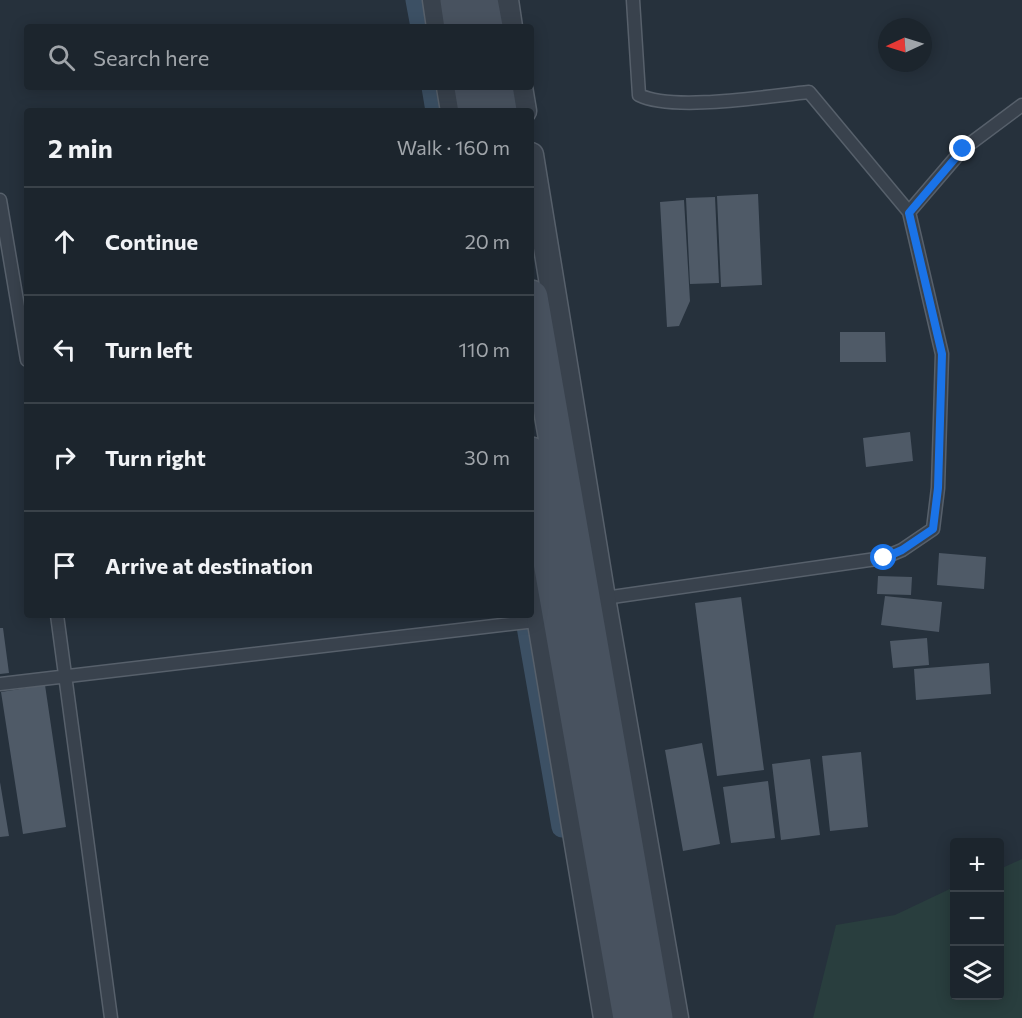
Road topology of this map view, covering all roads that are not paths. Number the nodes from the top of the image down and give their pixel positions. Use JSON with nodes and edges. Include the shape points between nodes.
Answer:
{"nodes":[{"id":1,"x":435,"y":0,"type":"edge"},
{"id":2,"x":457,"y":0,"type":"edge"},
{"id":3,"x":481,"y":0,"type":"edge"},
{"id":4,"x":506,"y":0,"type":"edge"},
{"id":5,"x":633,"y":0,"type":"edge"},
{"id":6,"x":439,"y":24,"type":"edge"},
{"id":7,"x":461,"y":24,"type":"edge"},
{"id":8,"x":485,"y":24,"type":"edge"},
{"id":9,"x":510,"y":24,"type":"edge"},
{"id":10,"x":450,"y":90,"type":"edge"},
{"id":11,"x":472,"y":90,"type":"edge"},
{"id":12,"x":496,"y":90,"type":"edge"},
{"id":13,"x":520,"y":90,"type":"edge"},
{"id":14,"x":1022,"y":105,"type":"edge"},
{"id":15,"x":452,"y":108,"type":"edge"},
{"id":16,"x":474,"y":108,"type":"edge"},
{"id":17,"x":500,"y":108,"type":"edge"},
{"id":18,"x":524,"y":108,"type":"edge"},
{"id":19,"x":534,"y":189,"type":"edge"},
{"id":20,"x":0,"y":200,"type":"edge"},
{"id":21,"x":909,"y":213,"type":"junction"},
{"id":22,"x":534,"y":320,"type":"edge"},
{"id":23,"x":24,"y":342,"type":"edge"},
{"id":24,"x":534,"y":466,"type":"edge"},
{"id":25,"x":534,"y":572,"type":"edge"},
{"id":26,"x":571,"y":610,"type":"junction"},
{"id":27,"x":534,"y":615,"type":"edge"},
{"id":28,"x":57,"y":618,"type":"edge"},
{"id":29,"x":509,"y":618,"type":"edge"},
{"id":30,"x":63,"y":676,"type":"junction"},
{"id":31,"x":0,"y":684,"type":"edge"},
{"id":32,"x":111,"y":1018,"type":"edge"},
{"id":33,"x":606,"y":1018,"type":"edge"},
{"id":34,"x":630,"y":1018,"type":"edge"},
{"id":35,"x":656,"y":1018,"type":"edge"},
{"id":36,"x":676,"y":1018,"type":"edge"}],
"edges":[{"from":1,"to":6,"type":"street"},
{"from":2,"to":7,"type":"main road"},
{"from":3,"to":8,"type":"main road"},
{"from":4,"to":9,"type":"street"},
{"from":5,"to":21,"type":"lane","via":[[639,95],[677,103],[809,93]]},
{"from":10,"to":15,"type":"street"},
{"from":11,"to":16,"type":"main road"},
{"from":12,"to":17,"type":"main road"},
{"from":13,"to":18,"type":"street"},
{"from":14,"to":21,"type":"lane","via":[[963,149]]},
{"from":19,"to":26,"type":"street"},
{"from":20,"to":23,"type":"lane"},
{"from":21,"to":26,"type":"lane","via":[[942,354],[933,529],[884,558]]},
{"from":22,"to":26,"type":"main road"},
{"from":24,"to":26,"type":"main road"},
{"from":25,"to":26,"type":"street"},
{"from":26,"to":27,"type":"lane"},
{"from":26,"to":33,"type":"street"},
{"from":26,"to":34,"type":"main road"},
{"from":26,"to":35,"type":"main road"},
{"from":26,"to":36,"type":"street"},
{"from":28,"to":30,"type":"lane"},
{"from":29,"to":30,"type":"lane"},
{"from":30,"to":31,"type":"lane"},
{"from":30,"to":32,"type":"lane"}]}
